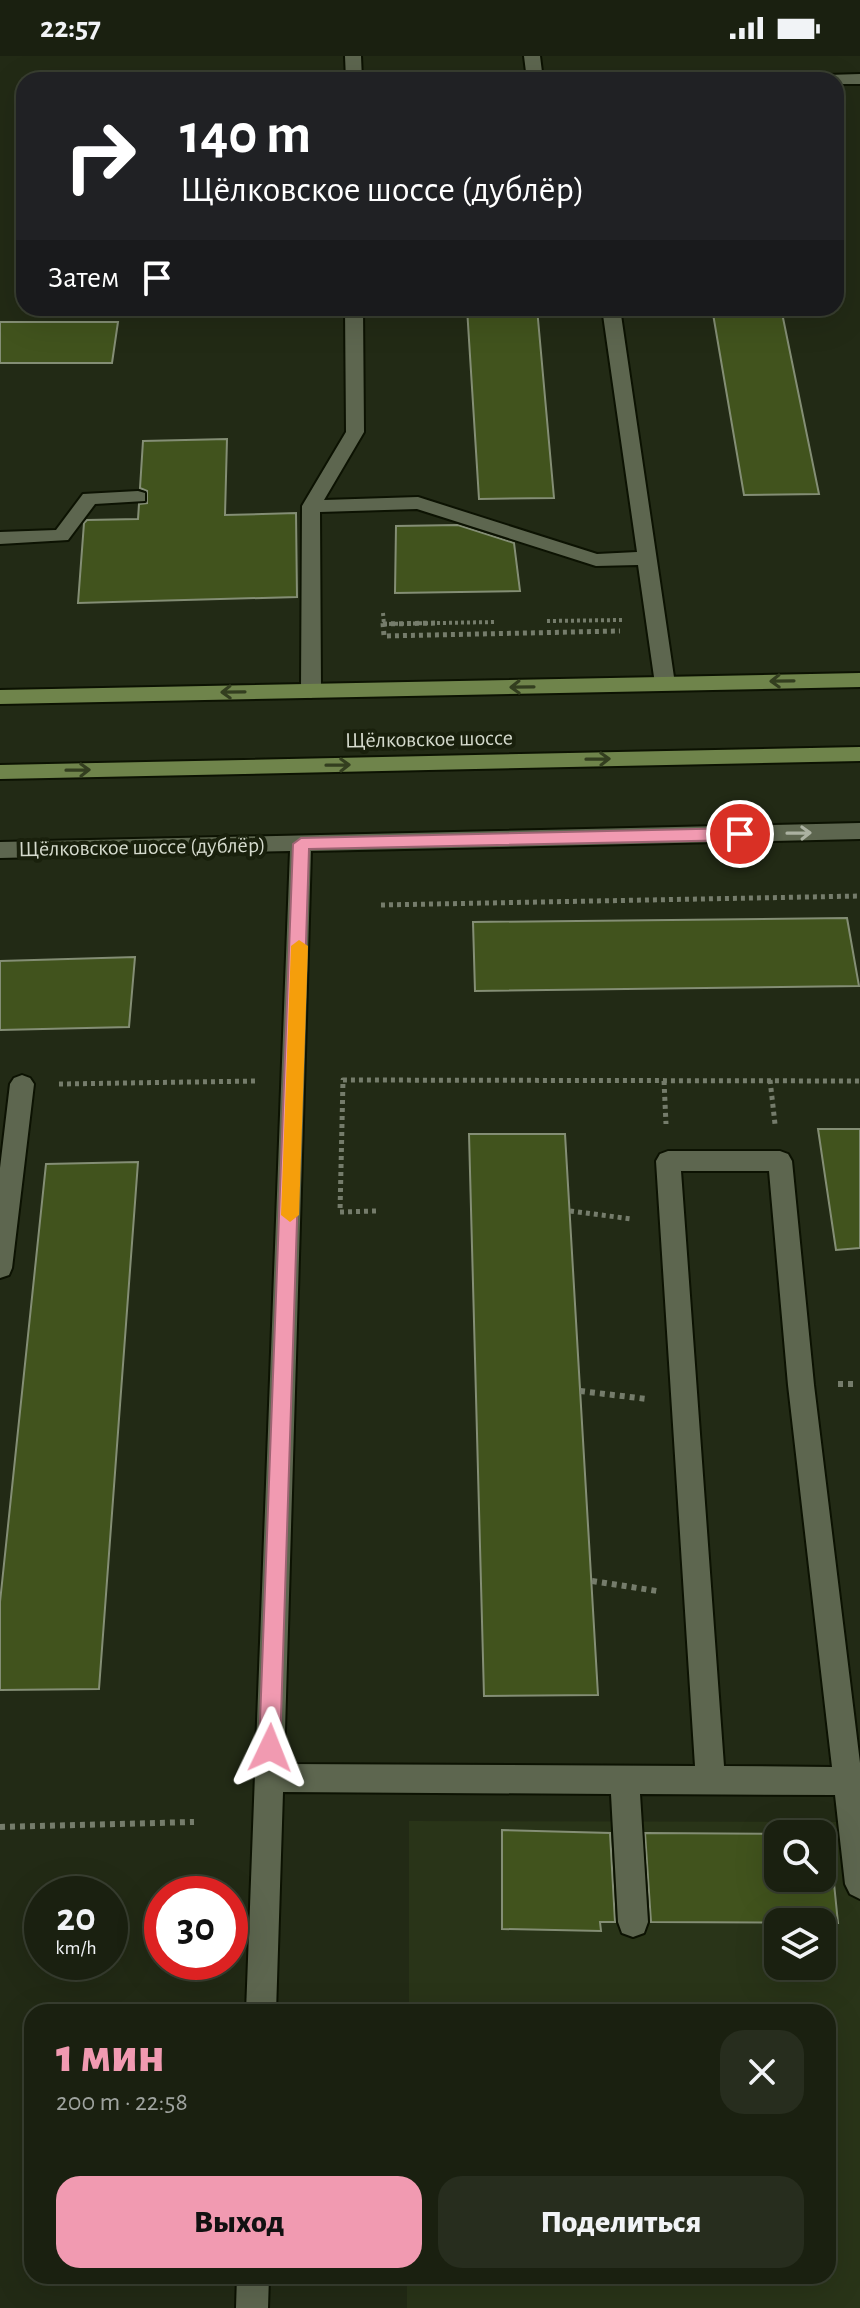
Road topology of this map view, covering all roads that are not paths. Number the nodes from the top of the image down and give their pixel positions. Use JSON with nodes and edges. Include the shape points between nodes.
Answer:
{"nodes":[{"id":1,"x":354,"y":316,"type":"edge"},
{"id":2,"x":612,"y":316,"type":"edge"},
{"id":3,"x":138,"y":497,"type":"dead end"},
{"id":4,"x":311,"y":506,"type":"junction"},
{"id":5,"x":0,"y":538,"type":"edge"},
{"id":6,"x":647,"y":558,"type":"junction"},
{"id":7,"x":860,"y":680,"type":"edge"},
{"id":8,"x":665,"y":684,"type":"junction"},
{"id":9,"x":311,"y":691,"type":"junction"},
{"id":10,"x":0,"y":697,"type":"edge"},
{"id":11,"x":860,"y":754,"type":"edge"},
{"id":12,"x":0,"y":772,"type":"edge"},
{"id":13,"x":860,"y":831,"type":"edge"},
{"id":14,"x":301,"y":844,"type":"junction"},
{"id":15,"x":0,"y":850,"type":"edge"},
{"id":16,"x":22,"y":1084,"type":"road end"},
{"id":17,"x":0,"y":1268,"type":"edge"},
{"id":18,"x":269,"y":1778,"type":"junction"},
{"id":19,"x":625,"y":1778,"type":"junction"},
{"id":20,"x":710,"y":1778,"type":"junction"},
{"id":21,"x":853,"y":1781,"type":"edge"},
{"id":22,"x":860,"y":1884,"type":"edge"},
{"id":23,"x":633,"y":1922,"type":"dead end"},
{"id":24,"x":261,"y":2004,"type":"edge"},
{"id":25,"x":253,"y":2284,"type":"edge"},
{"id":26,"x":252,"y":2308,"type":"edge"}],
"edges":[{"from":1,"to":4,"type":"street","via":[[355,432]]},
{"from":2,"to":6,"type":"street"},
{"from":3,"to":5,"type":"street","via":[[90,498],[61,536]]},
{"from":4,"to":6,"type":"street","via":[[418,503],[596,560]]},
{"from":4,"to":9,"type":"street"},
{"from":6,"to":8,"type":"street"},
{"from":7,"to":8,"type":"main road","one_way":true},
{"from":8,"to":9,"type":"main road","one_way":true},
{"from":9,"to":10,"type":"main road","one_way":true},
{"from":12,"to":11,"type":"main road","name":"Щёлковское шоссе","one_way":true},
{"from":14,"to":13,"type":"street","name":"Щёлковское шоссе (дублёр)","one_way":true},
{"from":14,"to":15,"type":"street","name":"Щёлковское шоссе (дублёр)"},
{"from":14,"to":18,"type":"street"},
{"from":16,"to":17,"type":"street"},
{"from":18,"to":19,"type":"street"},
{"from":18,"to":24,"type":"street"},
{"from":19,"to":20,"type":"street"},
{"from":19,"to":23,"type":"street"},
{"from":20,"to":21,"type":"street"},
{"from":20,"to":21,"type":"street","via":[[668,1161],[780,1161]]},
{"from":21,"to":22,"type":"street"},
{"from":25,"to":26,"type":"street"}]}
